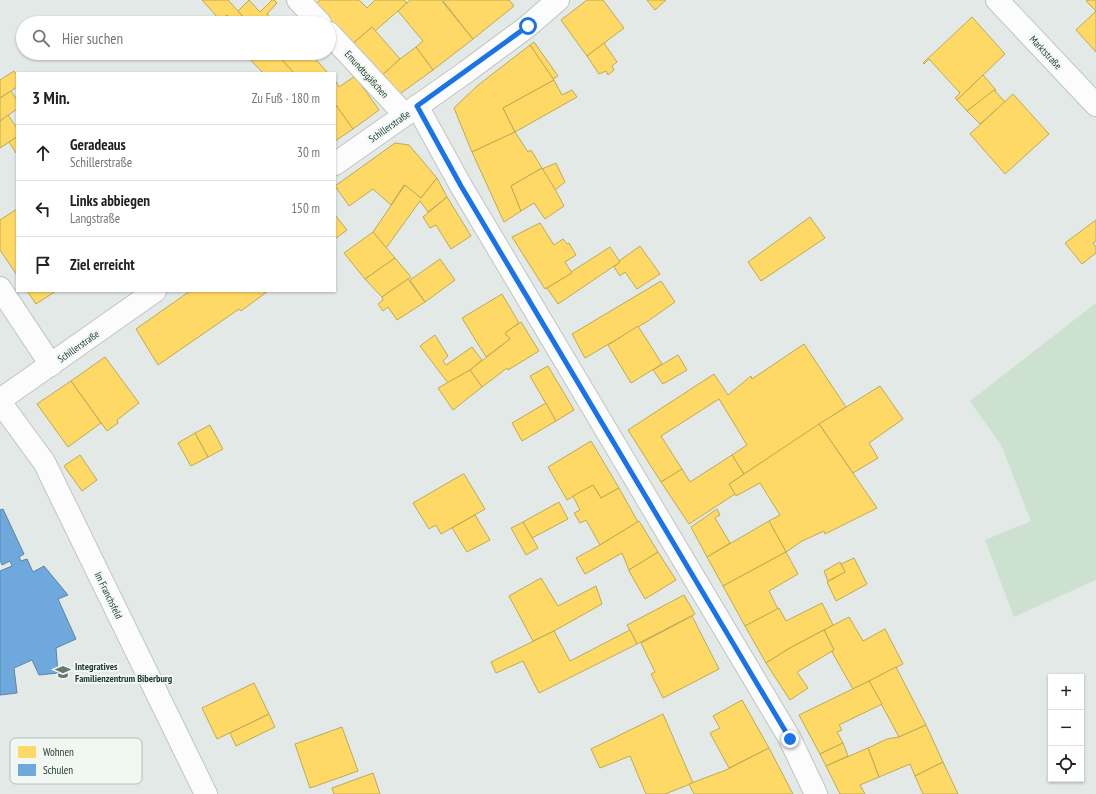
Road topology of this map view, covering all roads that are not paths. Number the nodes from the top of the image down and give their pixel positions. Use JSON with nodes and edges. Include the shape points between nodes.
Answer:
{"nodes":[{"id":1,"x":298,"y":0,"type":"edge"},
{"id":2,"x":558,"y":0,"type":"edge"},
{"id":3,"x":997,"y":0,"type":"edge"},
{"id":4,"x":313,"y":16,"type":"edge"},
{"id":5,"x":336,"y":39,"type":"edge"},
{"id":6,"x":1096,"y":105,"type":"edge"},
{"id":7,"x":411,"y":111,"type":"junction"},
{"id":8,"x":336,"y":163,"type":"edge"},
{"id":9,"x":0,"y":288,"type":"edge"},
{"id":10,"x":154,"y":292,"type":"edge"},
{"id":11,"x":51,"y":365,"type":"junction"},
{"id":12,"x":0,"y":401,"type":"edge"},
{"id":13,"x":206,"y":794,"type":"edge"},
{"id":14,"x":816,"y":794,"type":"edge"}],
"edges":[{"from":1,"to":4,"type":"street"},
{"from":2,"to":7,"type":"street","name":"Schillerstraße","via":[[528,26]]},
{"from":3,"to":6,"type":"street","name":"Marktstraße"},
{"from":5,"to":7,"type":"street","name":"Emundtsgäßchen"},
{"from":7,"to":8,"type":"street","name":"Schillerstraße"},
{"from":7,"to":14,"type":"street","name":"Emundtsgäßchen","via":[[461,186],[790,739]]},
{"from":9,"to":11,"type":"street"},
{"from":10,"to":11,"type":"street","name":"Schillerstraße"},
{"from":11,"to":12,"type":"street","name":"Schillerstraße"},
{"from":12,"to":13,"type":"street","name":"Im Franchsfeld","via":[[44,462]]}]}
